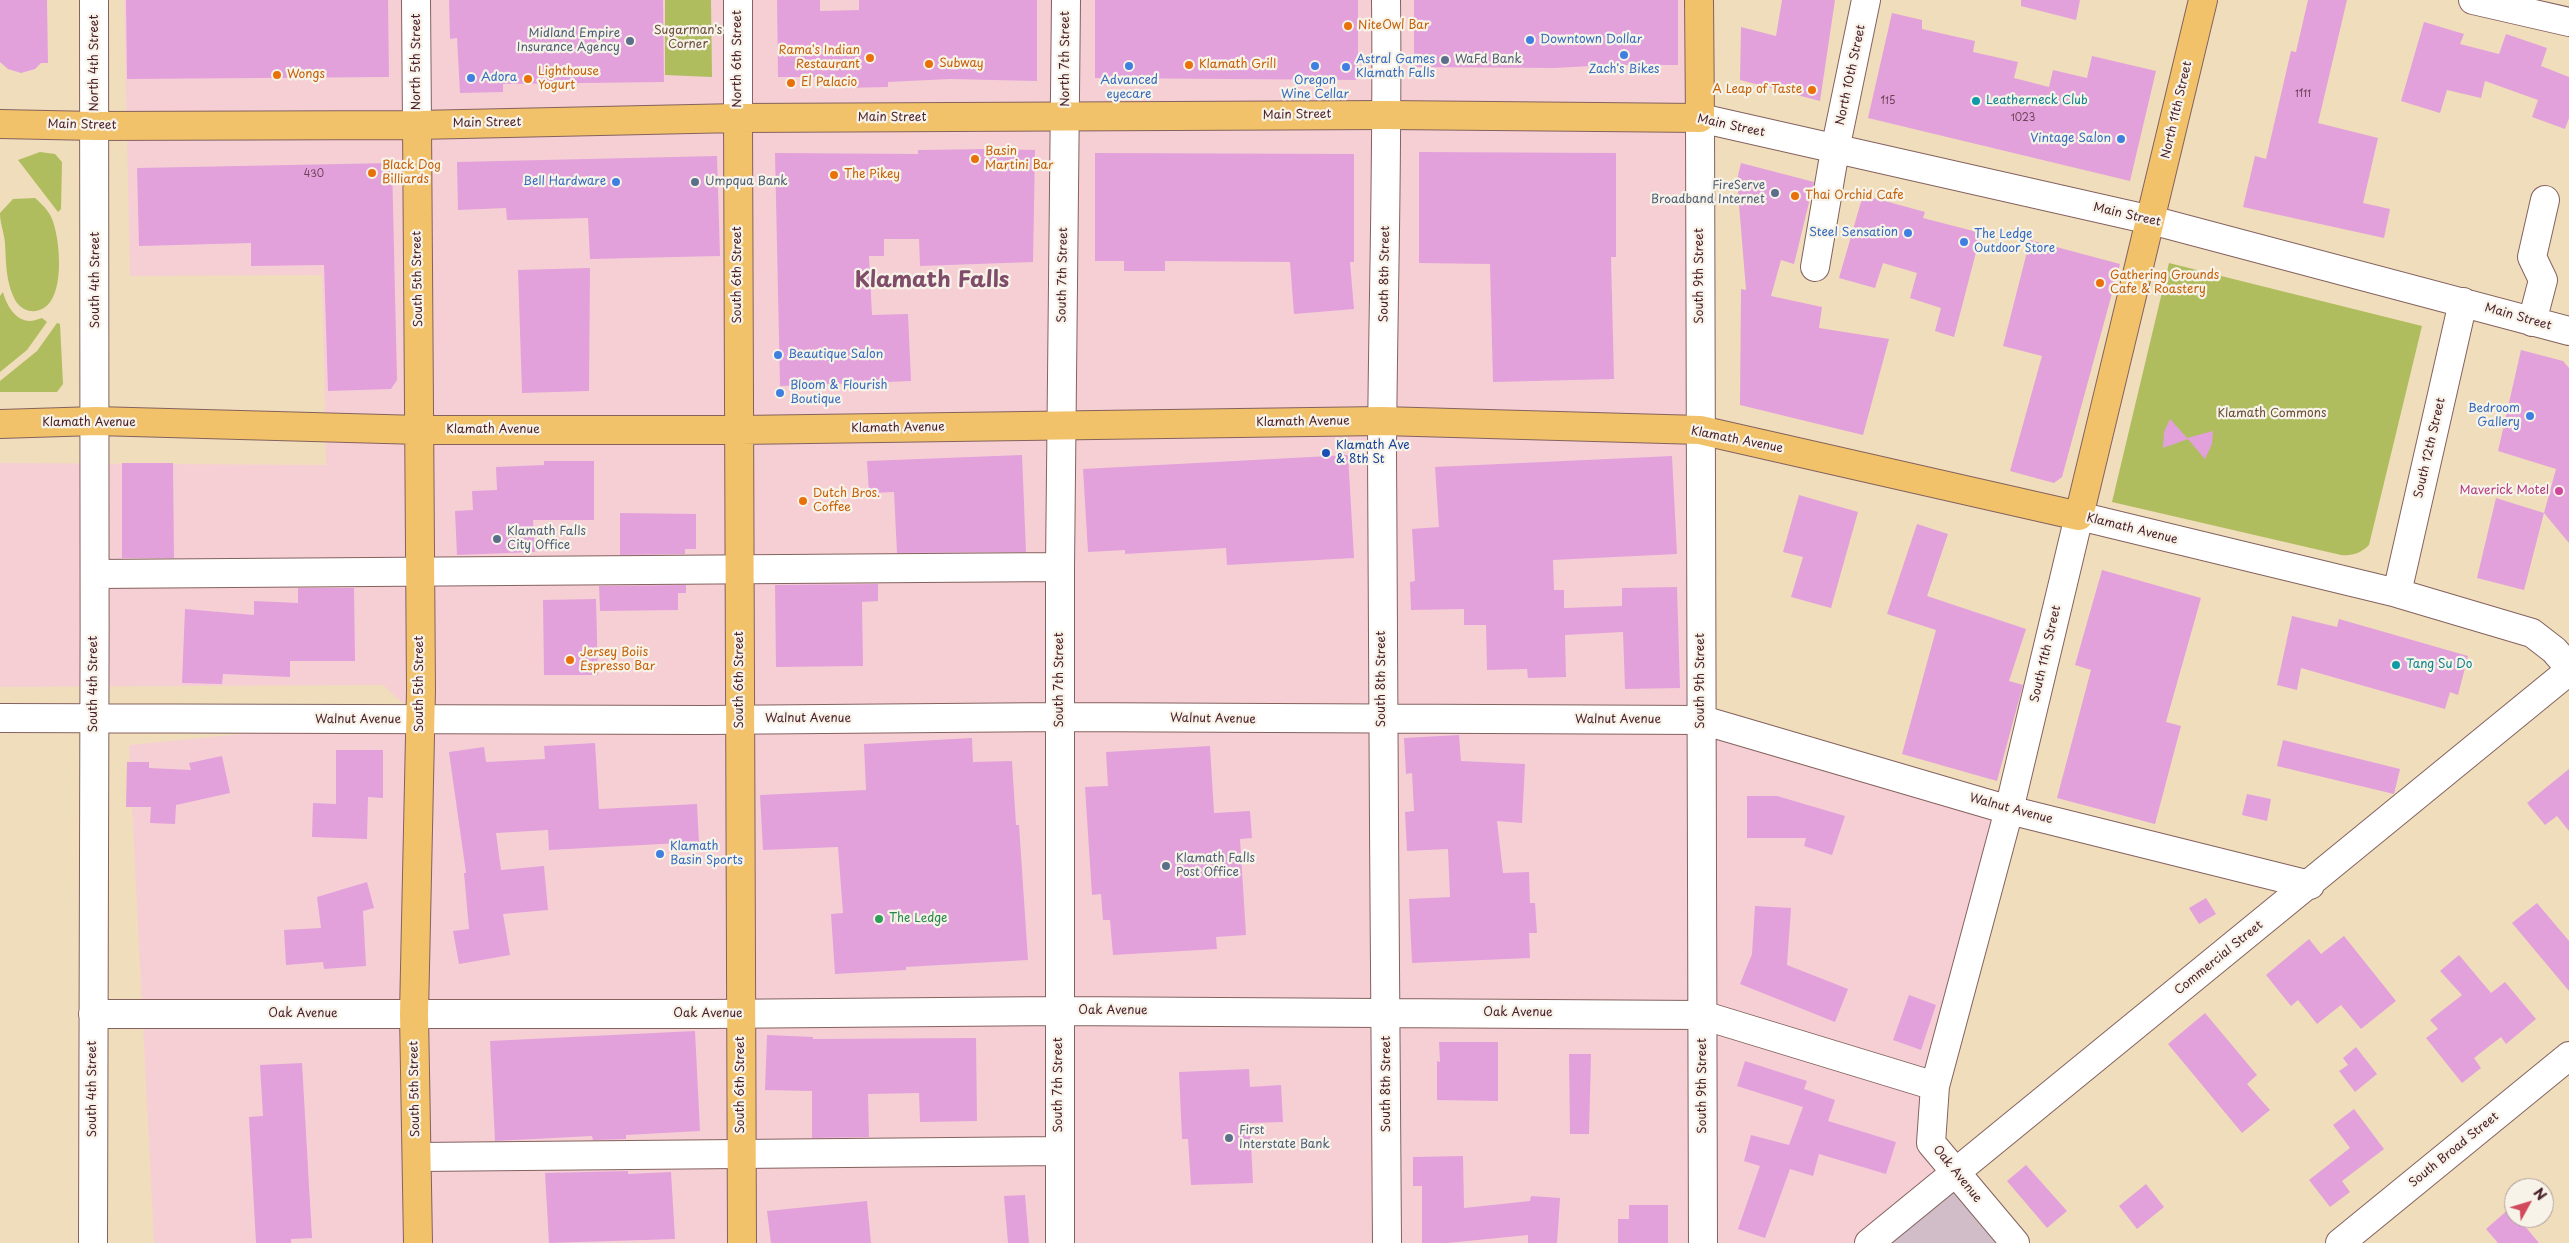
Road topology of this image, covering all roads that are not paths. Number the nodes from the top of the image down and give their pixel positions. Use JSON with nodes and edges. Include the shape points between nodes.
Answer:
{"nodes":[{"id":1,"x":94,"y":0,"type":"edge"},
{"id":2,"x":416,"y":0,"type":"edge"},
{"id":3,"x":738,"y":0,"type":"edge"},
{"id":4,"x":1066,"y":0,"type":"edge"},
{"id":5,"x":1386,"y":0,"type":"edge"},
{"id":6,"x":1699,"y":0,"type":"edge"},
{"id":7,"x":1866,"y":0,"type":"edge"},
{"id":8,"x":2203,"y":0,"type":"edge"},
{"id":9,"x":2474,"y":0,"type":"edge"},
{"id":10,"x":2569,"y":22,"type":"edge"},
{"id":11,"x":1388,"y":114,"type":"junction"},
{"id":12,"x":738,"y":118,"type":"junction"},
{"id":13,"x":1066,"y":118,"type":"junction"},
{"id":14,"x":1700,"y":118,"type":"junction"},
{"id":15,"x":0,"y":124,"type":"edge"},
{"id":16,"x":417,"y":125,"type":"junction"},
{"id":17,"x":95,"y":126,"type":"junction"},
{"id":18,"x":1835,"y":150,"type":"junction"},
{"id":19,"x":2545,"y":200,"type":"dead end"},
{"id":20,"x":2151,"y":220,"type":"junction"},
{"id":21,"x":1815,"y":267,"type":"dead end"},
{"id":22,"x":2463,"y":302,"type":"junction"},
{"id":23,"x":2532,"y":322,"type":"junction"},
{"id":24,"x":2569,"y":331,"type":"edge"},
{"id":25,"x":96,"y":421,"type":"junction"},
{"id":26,"x":1382,"y":421,"type":"junction"},
{"id":27,"x":0,"y":424,"type":"edge"},
{"id":28,"x":1061,"y":426,"type":"junction"},
{"id":29,"x":420,"y":430,"type":"junction"},
{"id":30,"x":739,"y":430,"type":"junction"},
{"id":31,"x":1700,"y":430,"type":"junction"},
{"id":32,"x":2079,"y":516,"type":"junction"},
{"id":33,"x":1060,"y":567,"type":"junction"},
{"id":34,"x":740,"y":569,"type":"junction"},
{"id":35,"x":420,"y":572,"type":"junction"},
{"id":36,"x":95,"y":574,"type":"junction"},
{"id":37,"x":2397,"y":594,"type":"junction"},
{"id":38,"x":2569,"y":666,"type":"edge"},
{"id":39,"x":2569,"y":671,"type":"edge"},
{"id":40,"x":1059,"y":717,"type":"junction"},
{"id":41,"x":0,"y":718,"type":"edge"},
{"id":42,"x":95,"y":719,"type":"junction"},
{"id":43,"x":421,"y":720,"type":"junction"},
{"id":44,"x":740,"y":720,"type":"junction"},
{"id":45,"x":1382,"y":720,"type":"junction"},
{"id":46,"x":1702,"y":720,"type":"junction"},
{"id":47,"x":2009,"y":810,"type":"junction"},
{"id":48,"x":2310,"y":885,"type":"junction"},
{"id":49,"x":1059,"y":1011,"type":"junction"},
{"id":50,"x":1386,"y":1012,"type":"junction"},
{"id":51,"x":93,"y":1014,"type":"junction"},
{"id":52,"x":414,"y":1014,"type":"junction"},
{"id":53,"x":741,"y":1014,"type":"junction"},
{"id":54,"x":1702,"y":1014,"type":"junction"},
{"id":55,"x":2569,"y":1056,"type":"edge"},
{"id":56,"x":1935,"y":1086,"type":"junction"},
{"id":57,"x":1060,"y":1151,"type":"junction"},
{"id":58,"x":742,"y":1154,"type":"junction"},
{"id":59,"x":417,"y":1157,"type":"junction"},
{"id":60,"x":1954,"y":1172,"type":"junction"},
{"id":61,"x":94,"y":1243,"type":"edge"},
{"id":62,"x":418,"y":1243,"type":"edge"},
{"id":63,"x":742,"y":1243,"type":"edge"},
{"id":64,"x":1060,"y":1243,"type":"edge"},
{"id":65,"x":1387,"y":1243,"type":"edge"},
{"id":66,"x":1703,"y":1243,"type":"edge"},
{"id":67,"x":1869,"y":1243,"type":"edge"},
{"id":68,"x":2014,"y":1243,"type":"edge"},
{"id":69,"x":2340,"y":1243,"type":"edge"}],
"edges":[{"from":1,"to":17,"type":"street","name":"North 4th Street"},
{"from":2,"to":16,"type":"street","name":"North 5th Street"},
{"from":3,"to":12,"type":"street","name":"North 6th Street"},
{"from":4,"to":13,"type":"street","name":"North 7th Street"},
{"from":5,"to":11,"type":"street","name":"South 8th Street"},
{"from":6,"to":14,"type":"main road"},
{"from":7,"to":18,"type":"street","name":"North 10th Street"},
{"from":8,"to":20,"type":"main road","name":"North 11th Street"},
{"from":9,"to":10,"type":"street"},
{"from":11,"to":13,"type":"main road","name":"Main Street"},
{"from":11,"to":14,"type":"main road","name":"Main Street"},
{"from":11,"to":26,"type":"street","name":"South 8th Street"},
{"from":12,"to":13,"type":"main road","name":"Main Street"},
{"from":12,"to":16,"type":"main road","name":"Main Street"},
{"from":12,"to":30,"type":"main road","name":"South 6th Street"},
{"from":13,"to":28,"type":"street","name":"South 7th Street"},
{"from":14,"to":18,"type":"street","name":"Main Street"},
{"from":14,"to":31,"type":"street","name":"South 9th Street"},
{"from":15,"to":17,"type":"main road","name":"Main Street"},
{"from":16,"to":17,"type":"main road","name":"Main Street"},
{"from":16,"to":29,"type":"main road","name":"South 5th Street"},
{"from":17,"to":25,"type":"street","name":"South 4th Street"},
{"from":18,"to":20,"type":"street","name":"Main Street"},
{"from":18,"to":21,"type":"street","name":"North 10th Street"},
{"from":19,"to":23,"type":"street","via":[[2532,257],[2543,280]]},
{"from":20,"to":22,"type":"street","name":"Main Street"},
{"from":20,"to":32,"type":"main road","name":"South 11th Street"},
{"from":22,"to":23,"type":"street","name":"Main Street"},
{"from":22,"to":37,"type":"street","name":"South 12th Street"},
{"from":23,"to":24,"type":"street","name":"Main Street"},
{"from":25,"to":27,"type":"main road","name":"Klamath Avenue"},
{"from":25,"to":29,"type":"main road","name":"Klamath Avenue"},
{"from":25,"to":36,"type":"street","name":"South 4th Street"},
{"from":26,"to":28,"type":"main road","name":"Klamath Avenue"},
{"from":26,"to":31,"type":"main road","name":"Klamath Avenue"},
{"from":26,"to":45,"type":"street","name":"South 8th Street"},
{"from":28,"to":30,"type":"main road","name":"Klamath Avenue"},
{"from":28,"to":33,"type":"street","name":"South 7th Street"},
{"from":29,"to":30,"type":"main road","name":"Klamath Avenue"},
{"from":29,"to":35,"type":"main road","name":"South 5th Street"},
{"from":30,"to":34,"type":"main road","name":"South 6th Street"},
{"from":31,"to":32,"type":"main road","name":"Klamath Avenue"},
{"from":31,"to":46,"type":"street","name":"South 9th Street"},
{"from":32,"to":37,"type":"street","name":"Klamath Avenue"},
{"from":32,"to":47,"type":"street","name":"South 11th Street"},
{"from":33,"to":34,"type":"street"},
{"from":33,"to":40,"type":"street","name":"South 7th Street"},
{"from":34,"to":35,"type":"street"},
{"from":34,"to":44,"type":"main road","name":"South 6th Street"},
{"from":35,"to":36,"type":"street"},
{"from":35,"to":43,"type":"main road","name":"South 5th Street"},
{"from":36,"to":42,"type":"street","name":"South 4th Street"},
{"from":37,"to":38,"type":"street","name":"Klamath Avenue","via":[[2532,633]]},
{"from":39,"to":48,"type":"street","name":"Commercial Street"},
{"from":40,"to":44,"type":"street","name":"Walnut Avenue"},
{"from":40,"to":45,"type":"street","name":"Walnut Avenue"},
{"from":40,"to":49,"type":"street","name":"South 7th Street"},
{"from":41,"to":42,"type":"street","name":"Walnut Avenue"},
{"from":42,"to":43,"type":"street","name":"Walnut Avenue"},
{"from":42,"to":51,"type":"street","name":"South 4th Street"},
{"from":43,"to":44,"type":"street","name":"Walnut Avenue"},
{"from":43,"to":52,"type":"main road","name":"South 5th Street"},
{"from":44,"to":53,"type":"main road","name":"South 6th Street"},
{"from":45,"to":46,"type":"street","name":"Walnut Avenue"},
{"from":45,"to":50,"type":"street","name":"South 8th Street"},
{"from":46,"to":47,"type":"street","name":"Walnut Avenue"},
{"from":46,"to":54,"type":"street","name":"South 9th Street"},
{"from":47,"to":48,"type":"street","name":"Walnut Avenue"},
{"from":47,"to":56,"type":"street","name":"South 11th Street"},
{"from":48,"to":60,"type":"street","name":"Commercial Street"},
{"from":49,"to":50,"type":"street","name":"Oak Avenue"},
{"from":49,"to":53,"type":"street","name":"Oak Avenue"},
{"from":49,"to":57,"type":"street","name":"South 7th Street"},
{"from":50,"to":54,"type":"street","name":"Oak Avenue"},
{"from":50,"to":65,"type":"street","name":"South 8th Street"},
{"from":51,"to":52,"type":"street","name":"Oak Avenue"},
{"from":51,"to":61,"type":"street","name":"South 4th Street"},
{"from":52,"to":53,"type":"street","name":"Oak Avenue"},
{"from":52,"to":59,"type":"main road","name":"South 5th Street"},
{"from":53,"to":58,"type":"main road","name":"South 6th Street"},
{"from":54,"to":56,"type":"street","name":"Oak Avenue"},
{"from":54,"to":66,"type":"street","name":"South 9th Street"},
{"from":55,"to":69,"type":"street","name":"South Broad Street"},
{"from":56,"to":60,"type":"street","name":"Oak Avenue","via":[[1931,1143]]},
{"from":57,"to":58,"type":"street"},
{"from":57,"to":64,"type":"street","name":"South 7th Street"},
{"from":58,"to":59,"type":"street"},
{"from":58,"to":63,"type":"main road","name":"South 6th Street"},
{"from":59,"to":62,"type":"main road","name":"South 5th Street"},
{"from":60,"to":67,"type":"street","name":"Commercial Street"},
{"from":60,"to":68,"type":"street","name":"Oak Avenue"}]}
